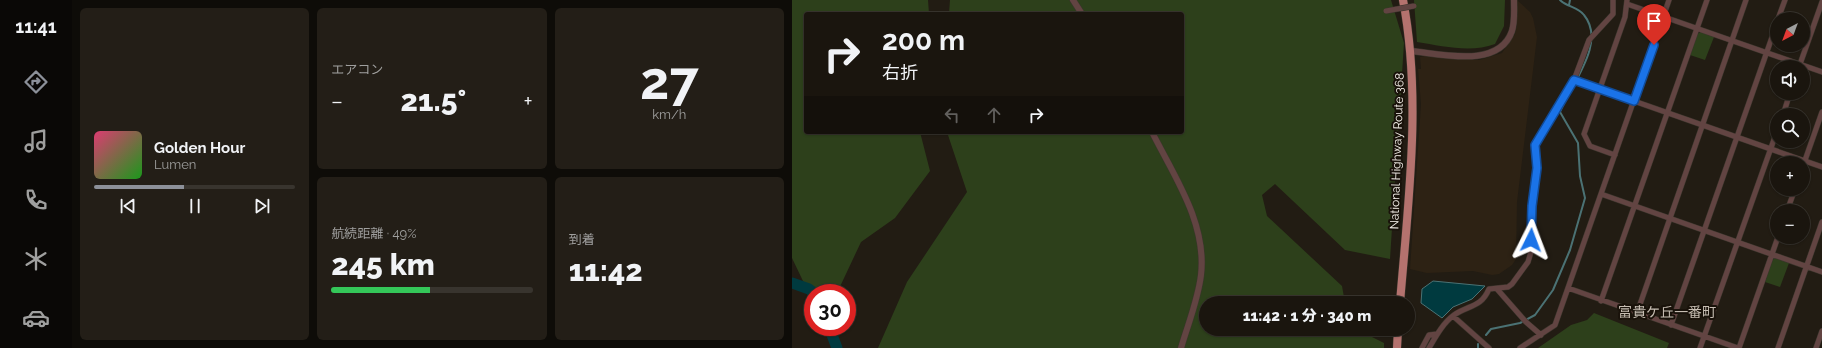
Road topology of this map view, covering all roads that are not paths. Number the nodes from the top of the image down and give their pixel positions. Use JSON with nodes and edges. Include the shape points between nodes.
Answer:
{"nodes":[{"id":1,"x":1073,"y":0,"type":"edge"},
{"id":2,"x":1403,"y":0,"type":"edge"},
{"id":3,"x":1514,"y":0,"type":"edge"},
{"id":4,"x":1613,"y":0,"type":"edge"},
{"id":5,"x":1669,"y":0,"type":"edge"},
{"id":6,"x":1707,"y":0,"type":"edge"},
{"id":7,"x":1746,"y":0,"type":"edge"},
{"id":8,"x":1785,"y":0,"type":"edge"},
{"id":9,"x":1627,"y":2,"type":"edge"},
{"id":10,"x":1822,"y":2,"type":"edge"},
{"id":11,"x":1414,"y":6,"type":"dead end"},
{"id":12,"x":1386,"y":11,"type":"dead end"},
{"id":13,"x":1081,"y":12,"type":"edge"},
{"id":14,"x":1781,"y":12,"type":"edge"},
{"id":15,"x":1663,"y":17,"type":"junction"},
{"id":16,"x":1697,"y":28,"type":"junction"},
{"id":17,"x":1732,"y":40,"type":"junction"},
{"id":18,"x":1770,"y":41,"type":"edge"},
{"id":19,"x":1411,"y":51,"type":"junction"},
{"id":20,"x":1766,"y":52,"type":"junction"},
{"id":21,"x":1785,"y":60,"type":"edge"},
{"id":22,"x":1802,"y":60,"type":"edge"},
{"id":23,"x":1810,"y":69,"type":"edge"},
{"id":24,"x":1822,"y":72,"type":"edge"},
{"id":25,"x":1577,"y":81,"type":"junction"},
{"id":26,"x":1600,"y":89,"type":"junction"},
{"id":27,"x":1634,"y":101,"type":"junction"},
{"id":28,"x":1668,"y":112,"type":"junction"},
{"id":29,"x":1822,"y":112,"type":"edge"},
{"id":30,"x":1702,"y":124,"type":"junction"},
{"id":31,"x":1153,"y":134,"type":"edge"},
{"id":32,"x":1737,"y":137,"type":"junction"},
{"id":33,"x":1771,"y":149,"type":"junction"},
{"id":34,"x":1615,"y":155,"type":"junction"},
{"id":35,"x":1788,"y":156,"type":"edge"},
{"id":36,"x":1806,"y":156,"type":"edge"},
{"id":37,"x":1810,"y":164,"type":"edge"},
{"id":38,"x":1822,"y":167,"type":"edge"},
{"id":39,"x":1601,"y":194,"type":"junction"},
{"id":40,"x":1635,"y":207,"type":"junction"},
{"id":41,"x":1670,"y":218,"type":"junction"},
{"id":42,"x":1822,"y":222,"type":"edge"},
{"id":43,"x":1704,"y":230,"type":"junction"},
{"id":44,"x":1738,"y":242,"type":"junction"},
{"id":45,"x":1776,"y":244,"type":"edge"},
{"id":46,"x":1772,"y":254,"type":"junction"},
{"id":47,"x":1807,"y":267,"type":"junction"},
{"id":48,"x":1822,"y":272,"type":"edge"},
{"id":49,"x":1568,"y":288,"type":"junction"},
{"id":50,"x":1497,"y":289,"type":"junction"},
{"id":51,"x":1401,"y":296,"type":"edge"},
{"id":52,"x":1601,"y":301,"type":"junction"},
{"id":53,"x":1637,"y":313,"type":"junction"},
{"id":54,"x":1453,"y":316,"type":"junction"},
{"id":55,"x":1671,"y":325,"type":"junction"},
{"id":56,"x":1822,"y":331,"type":"edge"},
{"id":57,"x":1437,"y":334,"type":"junction"},
{"id":58,"x":1541,"y":335,"type":"junction"},
{"id":59,"x":1397,"y":336,"type":"edge"},
{"id":60,"x":1704,"y":337,"type":"junction"},
{"id":61,"x":1181,"y":348,"type":"edge"},
{"id":62,"x":1396,"y":348,"type":"edge"},
{"id":63,"x":1422,"y":348,"type":"edge"},
{"id":64,"x":1429,"y":348,"type":"edge"},
{"id":65,"x":1489,"y":348,"type":"edge"},
{"id":66,"x":1520,"y":348,"type":"edge"},
{"id":67,"x":1700,"y":348,"type":"edge"},
{"id":68,"x":1738,"y":348,"type":"edge"},
{"id":69,"x":1778,"y":348,"type":"edge"},
{"id":70,"x":1816,"y":348,"type":"edge"}],
"edges":[{"from":1,"to":13,"type":"street"},
{"from":2,"to":19,"type":"highway","name":"National Highway Route 368"},
{"from":3,"to":19,"type":"street","via":[[1512,30],[1506,43],[1494,52],[1480,56]]},
{"from":4,"to":25,"type":"street","via":[[1613,14],[1589,40]]},
{"from":5,"to":15,"type":"street"},
{"from":6,"to":16,"type":"street"},
{"from":7,"to":17,"type":"street"},
{"from":8,"to":14,"type":"street"},
{"from":9,"to":15,"type":"street"},
{"from":9,"to":26,"type":"street","via":[[1625,17]]},
{"from":10,"to":22,"type":"street"},
{"from":11,"to":12,"type":"street","bridge":true},
{"from":15,"to":16,"type":"street"},
{"from":15,"to":27,"type":"street"},
{"from":16,"to":17,"type":"street"},
{"from":16,"to":28,"type":"street"},
{"from":17,"to":20,"type":"street"},
{"from":17,"to":30,"type":"street"},
{"from":18,"to":20,"type":"street"},
{"from":19,"to":51,"type":"highway","name":"National Highway Route 368","via":[[1413,101]]},
{"from":20,"to":21,"type":"street"},
{"from":20,"to":32,"type":"street"},
{"from":23,"to":24,"type":"street"},
{"from":25,"to":26,"type":"street"},
{"from":25,"to":50,"type":"street","via":[[1535,145],[1537,168],[1532,206],[1530,257],[1527,265],[1512,284]]},
{"from":26,"to":27,"type":"street"},
{"from":26,"to":34,"type":"street","via":[[1584,134],[1590,146]]},
{"from":27,"to":28,"type":"street"},
{"from":27,"to":34,"type":"street"},
{"from":28,"to":30,"type":"street"},
{"from":28,"to":40,"type":"street"},
{"from":29,"to":36,"type":"street"},
{"from":30,"to":32,"type":"street"},
{"from":30,"to":41,"type":"street"},
{"from":31,"to":61,"type":"street","via":[[1191,211],[1200,242],[1202,265],[1198,292]]},
{"from":32,"to":33,"type":"street"},
{"from":32,"to":43,"type":"street"},
{"from":33,"to":35,"type":"street"},
{"from":33,"to":44,"type":"street"},
{"from":34,"to":39,"type":"street"},
{"from":37,"to":38,"type":"street"},
{"from":39,"to":40,"type":"street"},
{"from":39,"to":49,"type":"street"},
{"from":40,"to":41,"type":"street"},
{"from":40,"to":52,"type":"street"},
{"from":41,"to":43,"type":"street"},
{"from":41,"to":53,"type":"street"},
{"from":42,"to":47,"type":"street"},
{"from":43,"to":44,"type":"street"},
{"from":43,"to":55,"type":"street"},
{"from":44,"to":46,"type":"street"},
{"from":44,"to":60,"type":"street"},
{"from":45,"to":46,"type":"street"},
{"from":46,"to":47,"type":"street"},
{"from":46,"to":68,"type":"street"},
{"from":47,"to":48,"type":"street"},
{"from":47,"to":69,"type":"street"},
{"from":49,"to":52,"type":"street"},
{"from":49,"to":58,"type":"street","via":[[1555,325]]},
{"from":50,"to":54,"type":"street","via":[[1489,289],[1480,302]]},
{"from":50,"to":58,"type":"street"},
{"from":52,"to":53,"type":"street"},
{"from":53,"to":55,"type":"street"},
{"from":54,"to":57,"type":"street"},
{"from":54,"to":65,"type":"street"},
{"from":55,"to":60,"type":"street"},
{"from":56,"to":70,"type":"street"},
{"from":57,"to":63,"type":"street","via":[[1429,335]]},
{"from":57,"to":64,"type":"street"},
{"from":58,"to":66,"type":"street"},
{"from":59,"to":62,"type":"highway"},
{"from":60,"to":67,"type":"street"},
{"from":60,"to":68,"type":"street"}]}
